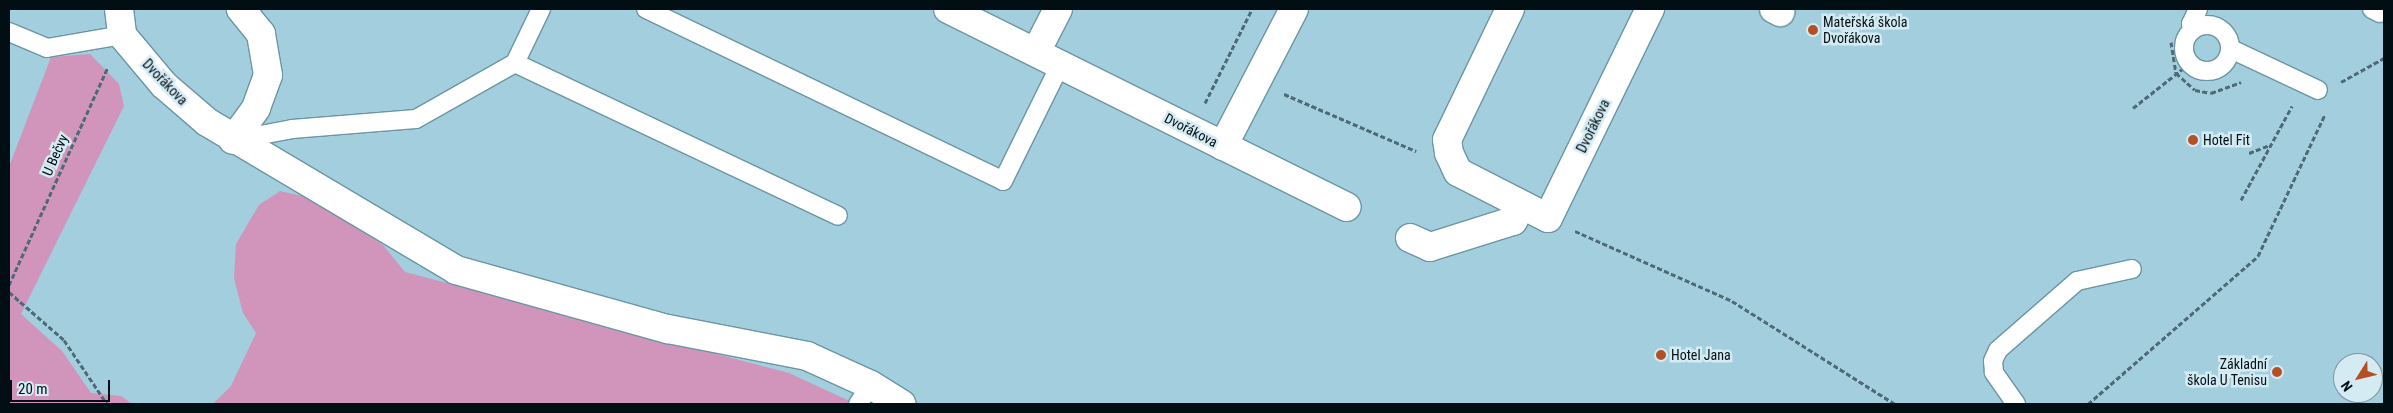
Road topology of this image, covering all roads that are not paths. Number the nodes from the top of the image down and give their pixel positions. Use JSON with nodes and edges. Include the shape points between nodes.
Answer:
{"nodes":[{"id":1,"x":241,"y":9,"type":"edge"},
{"id":2,"x":541,"y":9,"type":"edge"},
{"id":3,"x":646,"y":9,"type":"edge"},
{"id":4,"x":948,"y":9,"type":"edge"},
{"id":5,"x":1058,"y":9,"type":"edge"},
{"id":6,"x":1294,"y":9,"type":"edge"},
{"id":7,"x":1510,"y":9,"type":"edge"},
{"id":8,"x":1650,"y":9,"type":"edge"},
{"id":9,"x":2198,"y":9,"type":"edge"},
{"id":10,"x":121,"y":22,"type":"edge"},
{"id":11,"x":2194,"y":29,"type":"junction"},
{"id":12,"x":9,"y":32,"type":"edge"},
{"id":13,"x":2230,"y":49,"type":"junction"},
{"id":14,"x":1037,"y":50,"type":"junction"},
{"id":15,"x":515,"y":63,"type":"junction"},
{"id":16,"x":1061,"y":63,"type":"junction"},
{"id":17,"x":2318,"y":90,"type":"dead end"},
{"id":18,"x":233,"y":140,"type":"junction"},
{"id":19,"x":1223,"y":146,"type":"junction"},
{"id":20,"x":1522,"y":205,"type":"junction"},
{"id":21,"x":1346,"y":207,"type":"dead end"},
{"id":22,"x":838,"y":216,"type":"dead end"},
{"id":23,"x":1410,"y":238,"type":"dead end"},
{"id":24,"x":2132,"y":268,"type":"dead end"},
{"id":25,"x":864,"y":395,"type":"edge"},
{"id":26,"x":901,"y":404,"type":"edge"},
{"id":27,"x":2016,"y":404,"type":"edge"}],
"edges":[{"from":1,"to":18,"type":"street","via":[[262,34],[268,75],[256,108]]},
{"from":2,"to":15,"type":"lane"},
{"from":3,"to":16,"type":"lane","via":[[1004,181]]},
{"from":4,"to":14,"type":"street","name":"Dvořákova"},
{"from":5,"to":14,"type":"street"},
{"from":6,"to":19,"type":"street"},
{"from":7,"to":20,"type":"street","via":[[1447,140],[1458,172]]},
{"from":8,"to":20,"type":"street","name":"Dvořákova","via":[[1548,218]]},
{"from":9,"to":11,"type":"lane","via":[[2190,24]]},
{"from":10,"to":12,"type":"lane","via":[[47,48]]},
{"from":10,"to":18,"type":"street","name":"Dvořákova","via":[[164,85]]},
{"from":11,"to":13,"type":"lane","via":[[2216,26],[2227,36]]},
{"from":11,"to":13,"type":"lane","via":[[2184,48],[2183,68],[2203,71],[2218,68]]},
{"from":13,"to":17,"type":"lane"},
{"from":14,"to":16,"type":"street","name":"Dvořákova"},
{"from":15,"to":18,"type":"lane","via":[[416,119],[292,128]]},
{"from":15,"to":22,"type":"lane"},
{"from":16,"to":19,"type":"street","name":"Dvořákova"},
{"from":18,"to":25,"type":"street","name":"Dvořákova","via":[[456,270],[668,329],[807,356]]},
{"from":19,"to":21,"type":"street","name":"Dvořákova"},
{"from":20,"to":23,"type":"street","via":[[1514,222],[1430,246]]},
{"from":24,"to":27,"type":"lane","via":[[2077,281],[1998,350],[1993,361],[1994,372]]},
{"from":25,"to":26,"type":"street","name":"Dvořákova"}]}
